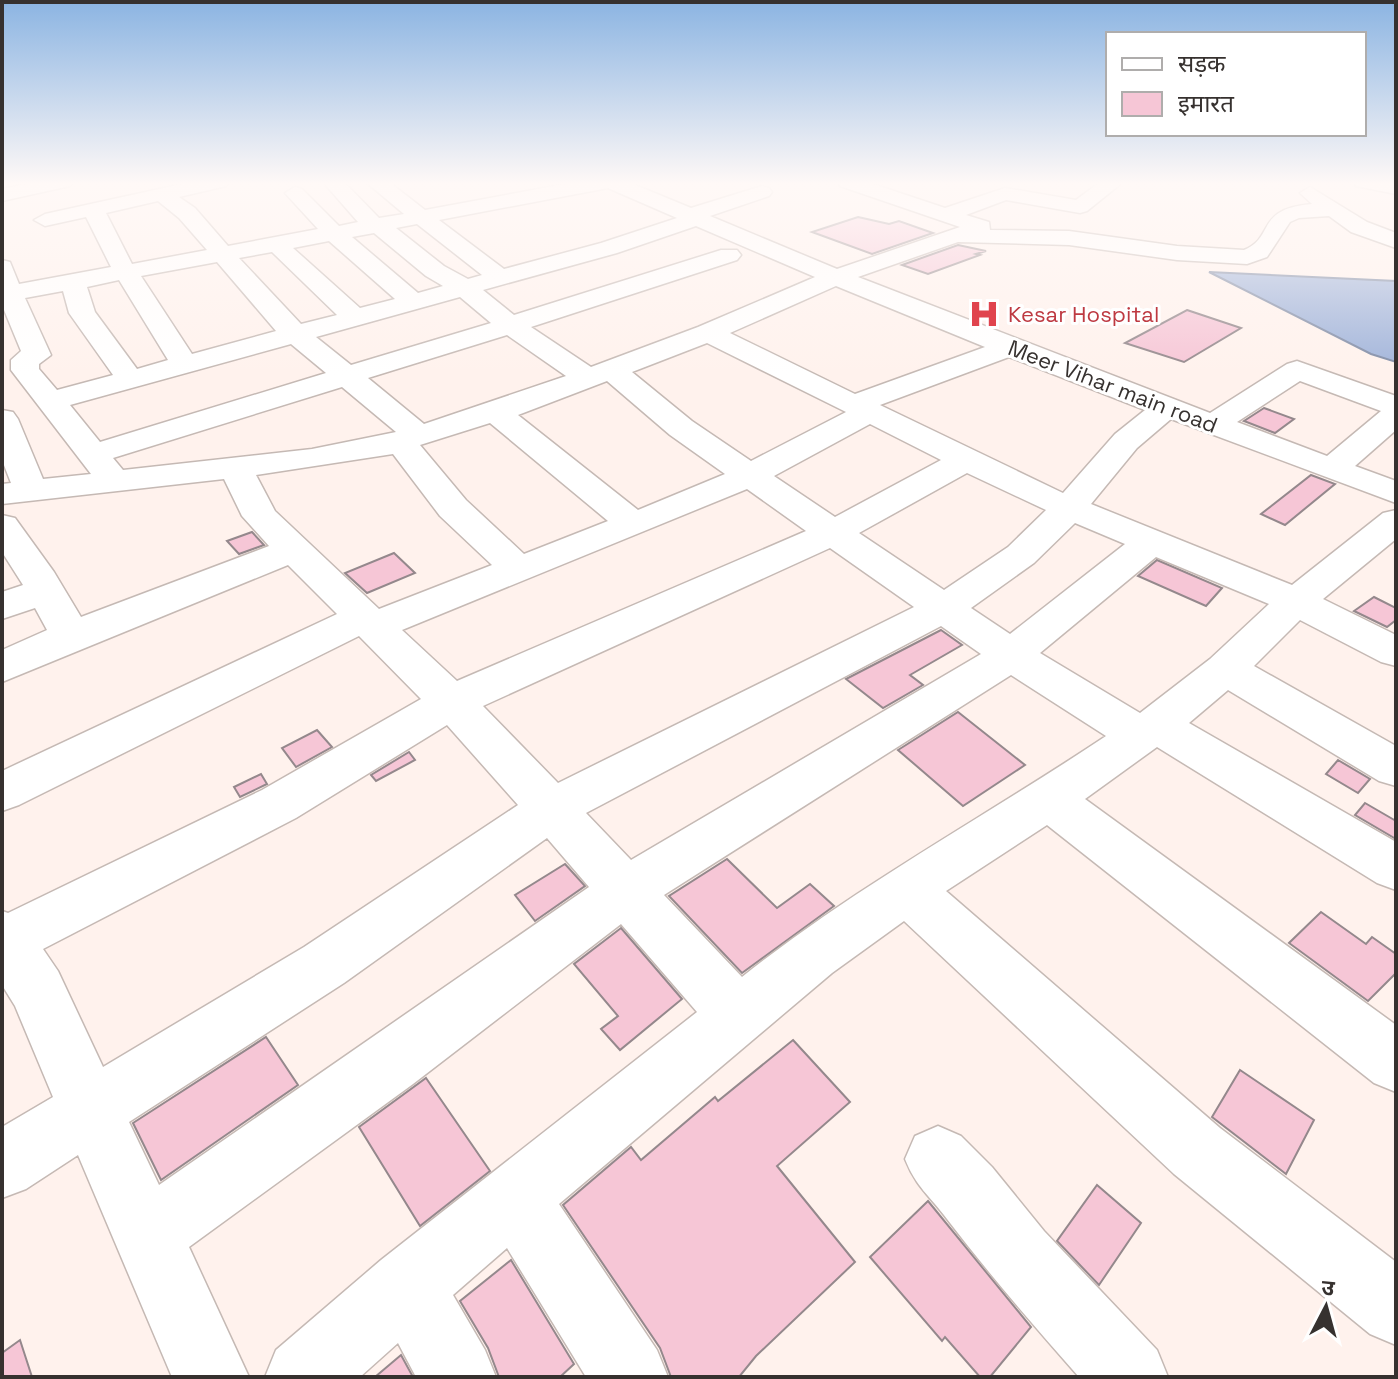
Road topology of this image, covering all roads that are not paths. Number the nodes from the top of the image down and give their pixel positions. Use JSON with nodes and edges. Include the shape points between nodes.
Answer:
{"nodes":[{"id":1,"x":113,"y":246,"type":"edge"},
{"id":2,"x":215,"y":246,"type":"edge"},
{"id":3,"x":265,"y":246,"type":"edge"},
{"id":4,"x":280,"y":246,"type":"edge"},
{"id":5,"x":349,"y":246,"type":"edge"},
{"id":6,"x":403,"y":246,"type":"edge"},
{"id":7,"x":460,"y":246,"type":"edge"},
{"id":8,"x":564,"y":246,"type":"edge"},
{"id":9,"x":607,"y":246,"type":"edge"},
{"id":10,"x":765,"y":246,"type":"edge"},
{"id":11,"x":929,"y":246,"type":"edge"},
{"id":12,"x":1129,"y":246,"type":"edge"},
{"id":13,"x":1263,"y":246,"type":"edge"},
{"id":14,"x":517,"y":251,"type":"dead end"},
{"id":15,"x":222,"y":254,"type":"junction"},
{"id":16,"x":582,"y":255,"type":"junction"},
{"id":17,"x":729,"y":255,"type":"dead end"},
{"id":18,"x":543,"y":265,"type":"junction"},
{"id":19,"x":126,"y":272,"type":"junction"},
{"id":20,"x":69,"y":277,"type":"junction"},
{"id":21,"x":836,"y":277,"type":"junction"},
{"id":22,"x":500,"y":278,"type":"junction"},
{"id":23,"x":5,"y":285,"type":"edge"},
{"id":24,"x":465,"y":288,"type":"junction"},
{"id":25,"x":413,"y":302,"type":"junction"},
{"id":26,"x":356,"y":318,"type":"junction"},
{"id":27,"x":510,"y":325,"type":"junction"},
{"id":28,"x":708,"y":333,"type":"junction"},
{"id":29,"x":297,"y":335,"type":"junction"},
{"id":30,"x":1010,"y":347,"type":"junction"},
{"id":31,"x":34,"y":349,"type":"junction"},
{"id":32,"x":2,"y":356,"type":"edge"},
{"id":33,"x":1354,"y":362,"type":"dead end"},
{"id":34,"x":185,"y":364,"type":"junction"},
{"id":35,"x":1297,"y":370,"type":"junction"},
{"id":36,"x":600,"y":374,"type":"junction"},
{"id":37,"x":346,"y":375,"type":"junction"},
{"id":38,"x":131,"y":380,"type":"junction"},
{"id":39,"x":52,"y":401,"type":"junction"},
{"id":40,"x":1167,"y":407,"type":"junction"},
{"id":41,"x":862,"y":408,"type":"junction"},
{"id":42,"x":495,"y":412,"type":"junction"},
{"id":43,"x":1393,"y":418,"type":"edge"},
{"id":44,"x":2,"y":419,"type":"edge"},
{"id":45,"x":1213,"y":424,"type":"junction"},
{"id":46,"x":410,"y":439,"type":"junction"},
{"id":47,"x":93,"y":454,"type":"junction"},
{"id":48,"x":965,"y":460,"type":"junction"},
{"id":49,"x":235,"y":467,"type":"junction"},
{"id":50,"x":1332,"y":469,"type":"junction"},
{"id":51,"x":750,"y":475,"type":"junction"},
{"id":52,"x":115,"y":482,"type":"junction"},
{"id":53,"x":17,"y":492,"type":"edge"},
{"id":54,"x":1396,"y":493,"type":"edge"},
{"id":55,"x":1069,"y":508,"type":"junction"},
{"id":56,"x":1396,"y":521,"type":"edge"},
{"id":57,"x":633,"y":524,"type":"junction"},
{"id":58,"x":2,"y":526,"type":"edge"},
{"id":59,"x":834,"y":532,"type":"junction"},
{"id":60,"x":1151,"y":542,"type":"junction"},
{"id":61,"x":295,"y":549,"type":"junction"},
{"id":62,"x":518,"y":569,"type":"junction"},
{"id":63,"x":24,"y":571,"type":"edge"},
{"id":64,"x":1296,"y":601,"type":"junction"},
{"id":65,"x":2,"y":606,"type":"edge"},
{"id":66,"x":943,"y":609,"type":"junction"},
{"id":67,"x":368,"y":621,"type":"junction"},
{"id":68,"x":71,"y":636,"type":"junction"},
{"id":69,"x":1396,"y":652,"type":"edge"},
{"id":70,"x":1011,"y":655,"type":"junction"},
{"id":71,"x":2,"y":667,"type":"edge"},
{"id":72,"x":1225,"y":669,"type":"junction"},
{"id":73,"x":451,"y":702,"type":"junction"},
{"id":74,"x":1148,"y":730,"type":"junction"},
{"id":75,"x":1396,"y":768,"type":"edge"},
{"id":76,"x":2,"y":792,"type":"edge"},
{"id":77,"x":1049,"y":799,"type":"junction"},
{"id":78,"x":551,"y":809,"type":"junction"},
{"id":79,"x":1396,"y":868,"type":"edge"},
{"id":80,"x":906,"y":889,"type":"junction"},
{"id":81,"x":625,"y":891,"type":"junction"},
{"id":82,"x":3,"y":940,"type":"edge"},
{"id":83,"x":738,"y":1015,"type":"junction"},
{"id":84,"x":1396,"y":1062,"type":"edge"},
{"id":85,"x":90,"y":1111,"type":"junction"},
{"id":86,"x":938,"y":1159,"type":"dead end"},
{"id":87,"x":2,"y":1165,"type":"edge"},
{"id":88,"x":515,"y":1198,"type":"junction"},
{"id":89,"x":147,"y":1235,"type":"junction"},
{"id":90,"x":407,"y":1286,"type":"junction"},
{"id":91,"x":1396,"y":1308,"type":"edge"},
{"id":92,"x":211,"y":1377,"type":"edge"},
{"id":93,"x":303,"y":1377,"type":"edge"},
{"id":94,"x":458,"y":1377,"type":"edge"},
{"id":95,"x":630,"y":1377,"type":"edge"},
{"id":96,"x":1130,"y":1377,"type":"edge"}],
"edges":[{"from":1,"to":19,"type":"street"},
{"from":2,"to":15,"type":"street"},
{"from":3,"to":15,"type":"street"},
{"from":4,"to":26,"type":"street"},
{"from":5,"to":25,"type":"street"},
{"from":6,"to":24,"type":"street"},
{"from":7,"to":22,"type":"street"},
{"from":8,"to":16,"type":"street"},
{"from":9,"to":16,"type":"street"},
{"from":10,"to":21,"type":"street","name":"Meer Vihar main road"},
{"from":11,"to":21,"type":"street"},
{"from":12,"to":13,"type":"street","via":[[1247,257]]},
{"from":14,"to":18,"type":"street"},
{"from":15,"to":19,"type":"street"},
{"from":15,"to":29,"type":"street"},
{"from":16,"to":18,"type":"street"},
{"from":17,"to":27,"type":"street"},
{"from":18,"to":22,"type":"street"},
{"from":19,"to":20,"type":"street"},
{"from":19,"to":34,"type":"street"},
{"from":20,"to":23,"type":"street"},
{"from":20,"to":38,"type":"street","via":[[82,313]]},
{"from":21,"to":28,"type":"street"},
{"from":21,"to":30,"type":"street","name":"Meer Vihar main road"},
{"from":22,"to":24,"type":"street"},
{"from":23,"to":31,"type":"street"},
{"from":24,"to":25,"type":"street"},
{"from":24,"to":27,"type":"street"},
{"from":25,"to":26,"type":"street"},
{"from":26,"to":29,"type":"street"},
{"from":27,"to":36,"type":"street"},
{"from":27,"to":37,"type":"street"},
{"from":28,"to":36,"type":"street"},
{"from":28,"to":41,"type":"street"},
{"from":29,"to":34,"type":"street"},
{"from":29,"to":37,"type":"street"},
{"from":30,"to":40,"type":"street","name":"Meer Vihar main road"},
{"from":30,"to":41,"type":"street"},
{"from":31,"to":32,"type":"street"},
{"from":31,"to":39,"type":"street","via":[[37,355],[25,360],[25,370]]},
{"from":33,"to":35,"type":"street","via":[[1327,356]]},
{"from":34,"to":38,"type":"street"},
{"from":35,"to":43,"type":"street"},
{"from":35,"to":45,"type":"street"},
{"from":36,"to":42,"type":"street"},
{"from":36,"to":51,"type":"street"},
{"from":37,"to":46,"type":"street"},
{"from":37,"to":47,"type":"street"},
{"from":38,"to":39,"type":"street"},
{"from":39,"to":47,"type":"street"},
{"from":40,"to":45,"type":"street","name":"Meer Vihar main road"},
{"from":40,"to":55,"type":"street","via":[[1126,441]]},
{"from":41,"to":48,"type":"street"},
{"from":41,"to":51,"type":"street"},
{"from":42,"to":46,"type":"street"},
{"from":42,"to":57,"type":"street"},
{"from":43,"to":50,"type":"street"},
{"from":44,"to":53,"type":"street"},
{"from":45,"to":50,"type":"street","name":"Meer Vihar main road"},
{"from":46,"to":49,"type":"street","via":[[312,459]]},
{"from":46,"to":62,"type":"street","via":[[453,508]]},
{"from":47,"to":52,"type":"street"},
{"from":48,"to":55,"type":"street"},
{"from":48,"to":59,"type":"street"},
{"from":49,"to":52,"type":"street"},
{"from":49,"to":61,"type":"street","via":[[260,516]]},
{"from":50,"to":54,"type":"street","name":"Meer Vihar main road"},
{"from":51,"to":57,"type":"street"},
{"from":51,"to":59,"type":"street"},
{"from":52,"to":53,"type":"street"},
{"from":55,"to":60,"type":"street"},
{"from":55,"to":66,"type":"street","via":[[1021,555]]},
{"from":56,"to":64,"type":"street"},
{"from":57,"to":62,"type":"street"},
{"from":58,"to":63,"type":"street"},
{"from":59,"to":66,"type":"street"},
{"from":59,"to":73,"type":"street"},
{"from":60,"to":64,"type":"street"},
{"from":60,"to":70,"type":"street"},
{"from":61,"to":67,"type":"street"},
{"from":61,"to":68,"type":"street"},
{"from":62,"to":67,"type":"street"},
{"from":63,"to":65,"type":"street"},
{"from":63,"to":68,"type":"street"},
{"from":64,"to":69,"type":"street"},
{"from":64,"to":72,"type":"street"},
{"from":66,"to":70,"type":"street"},
{"from":66,"to":78,"type":"street"},
{"from":67,"to":73,"type":"street"},
{"from":67,"to":76,"type":"street"},
{"from":68,"to":71,"type":"street"},
{"from":70,"to":74,"type":"street"},
{"from":70,"to":81,"type":"street"},
{"from":72,"to":74,"type":"street"},
{"from":72,"to":75,"type":"street"},
{"from":73,"to":78,"type":"street"},
{"from":73,"to":82,"type":"street","via":[[279,804]]},
{"from":74,"to":77,"type":"street"},
{"from":74,"to":79,"type":"street"},
{"from":77,"to":80,"type":"street"},
{"from":77,"to":84,"type":"street"},
{"from":78,"to":81,"type":"street"},
{"from":78,"to":85,"type":"street","via":[[324,965]]},
{"from":80,"to":83,"type":"street"},
{"from":80,"to":91,"type":"street","via":[[1197,1151]]},
{"from":81,"to":83,"type":"street"},
{"from":81,"to":89,"type":"street"},
{"from":82,"to":85,"type":"street","via":[[37,990]]},
{"from":83,"to":88,"type":"street"},
{"from":85,"to":87,"type":"street"},
{"from":85,"to":89,"type":"street"},
{"from":86,"to":96,"type":"street"},
{"from":88,"to":90,"type":"street"},
{"from":88,"to":95,"type":"street"},
{"from":89,"to":92,"type":"street"},
{"from":90,"to":93,"type":"street"},
{"from":90,"to":94,"type":"street"}]}
